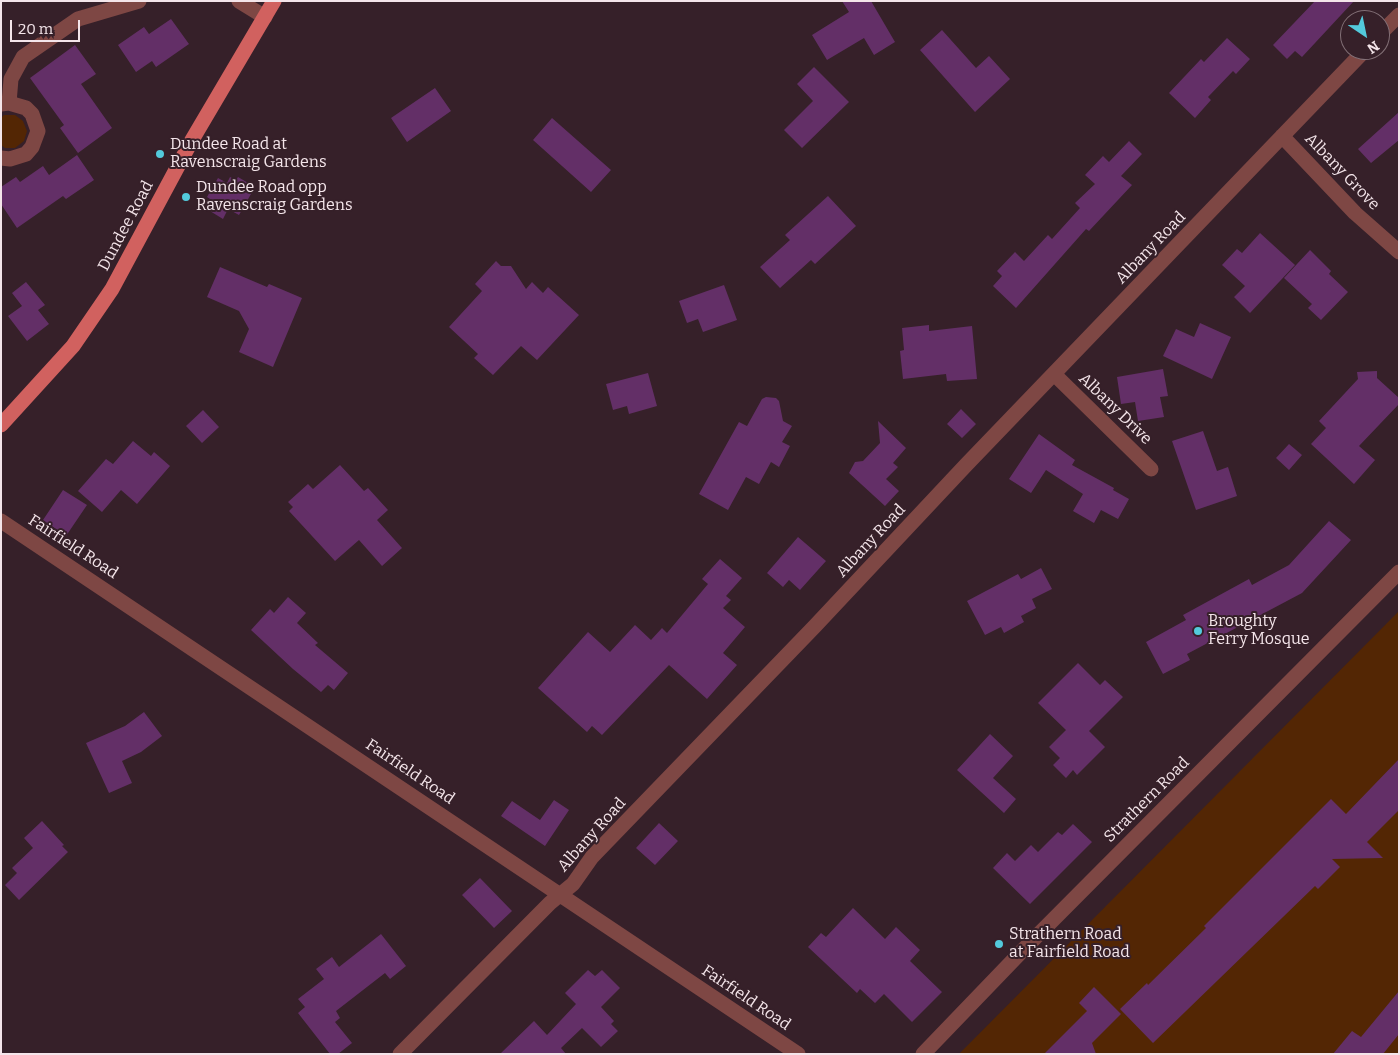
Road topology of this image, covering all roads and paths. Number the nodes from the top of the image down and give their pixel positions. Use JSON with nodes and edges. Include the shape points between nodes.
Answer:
{"nodes":[{"id":1,"x":139,"y":1,"type":"edge"},
{"id":2,"x":239,"y":1,"type":"edge"},
{"id":3,"x":274,"y":1,"type":"edge"},
{"id":4,"x":1399,"y":14,"type":"edge"},
{"id":5,"x":265,"y":17,"type":"junction"},
{"id":6,"x":1390,"y":23,"type":"edge"},
{"id":7,"x":1355,"y":60,"type":"edge"},
{"id":8,"x":5,"y":103,"type":"edge"},
{"id":9,"x":1282,"y":136,"type":"junction"},
{"id":10,"x":1,"y":158,"type":"edge"},
{"id":11,"x":1399,"y":252,"type":"edge"},
{"id":12,"x":1055,"y":375,"type":"junction"},
{"id":13,"x":1,"y":425,"type":"edge"},
{"id":14,"x":1151,"y":469,"type":"dead end"},
{"id":15,"x":1,"y":521,"type":"edge"},
{"id":16,"x":1399,"y":572,"type":"edge"},
{"id":17,"x":561,"y":894,"type":"junction"},
{"id":18,"x":400,"y":1054,"type":"edge"},
{"id":19,"x":798,"y":1054,"type":"edge"},
{"id":20,"x":923,"y":1054,"type":"edge"}],
"edges":[{"from":1,"to":8,"type":"street","via":[[78,19],[22,57]]},
{"from":2,"to":5,"type":"street"},
{"from":3,"to":5,"type":"main road","name":"Dundee Road"},
{"from":4,"to":6,"type":"street"},
{"from":5,"to":13,"type":"main road","name":"Dundee Road","via":[[192,140],[112,289],[73,346]]},
{"from":7,"to":9,"type":"street","name":"Albany Road"},
{"from":8,"to":10,"type":"street","via":[[26,108],[38,131],[26,154]]},
{"from":9,"to":11,"type":"street","name":"Albany Grove","via":[[1355,213]]},
{"from":9,"to":12,"type":"street","name":"Albany Road"},
{"from":12,"to":14,"type":"street","name":"Albany Drive"},
{"from":12,"to":17,"type":"street","name":"Albany Road","via":[[592,857],[573,884]]},
{"from":15,"to":17,"type":"street","name":"Fairfield Road"},
{"from":16,"to":20,"type":"street","name":"Strathern Road"},
{"from":17,"to":18,"type":"street","name":"Albany Road"},
{"from":17,"to":19,"type":"street","name":"Fairfield Road"}]}
